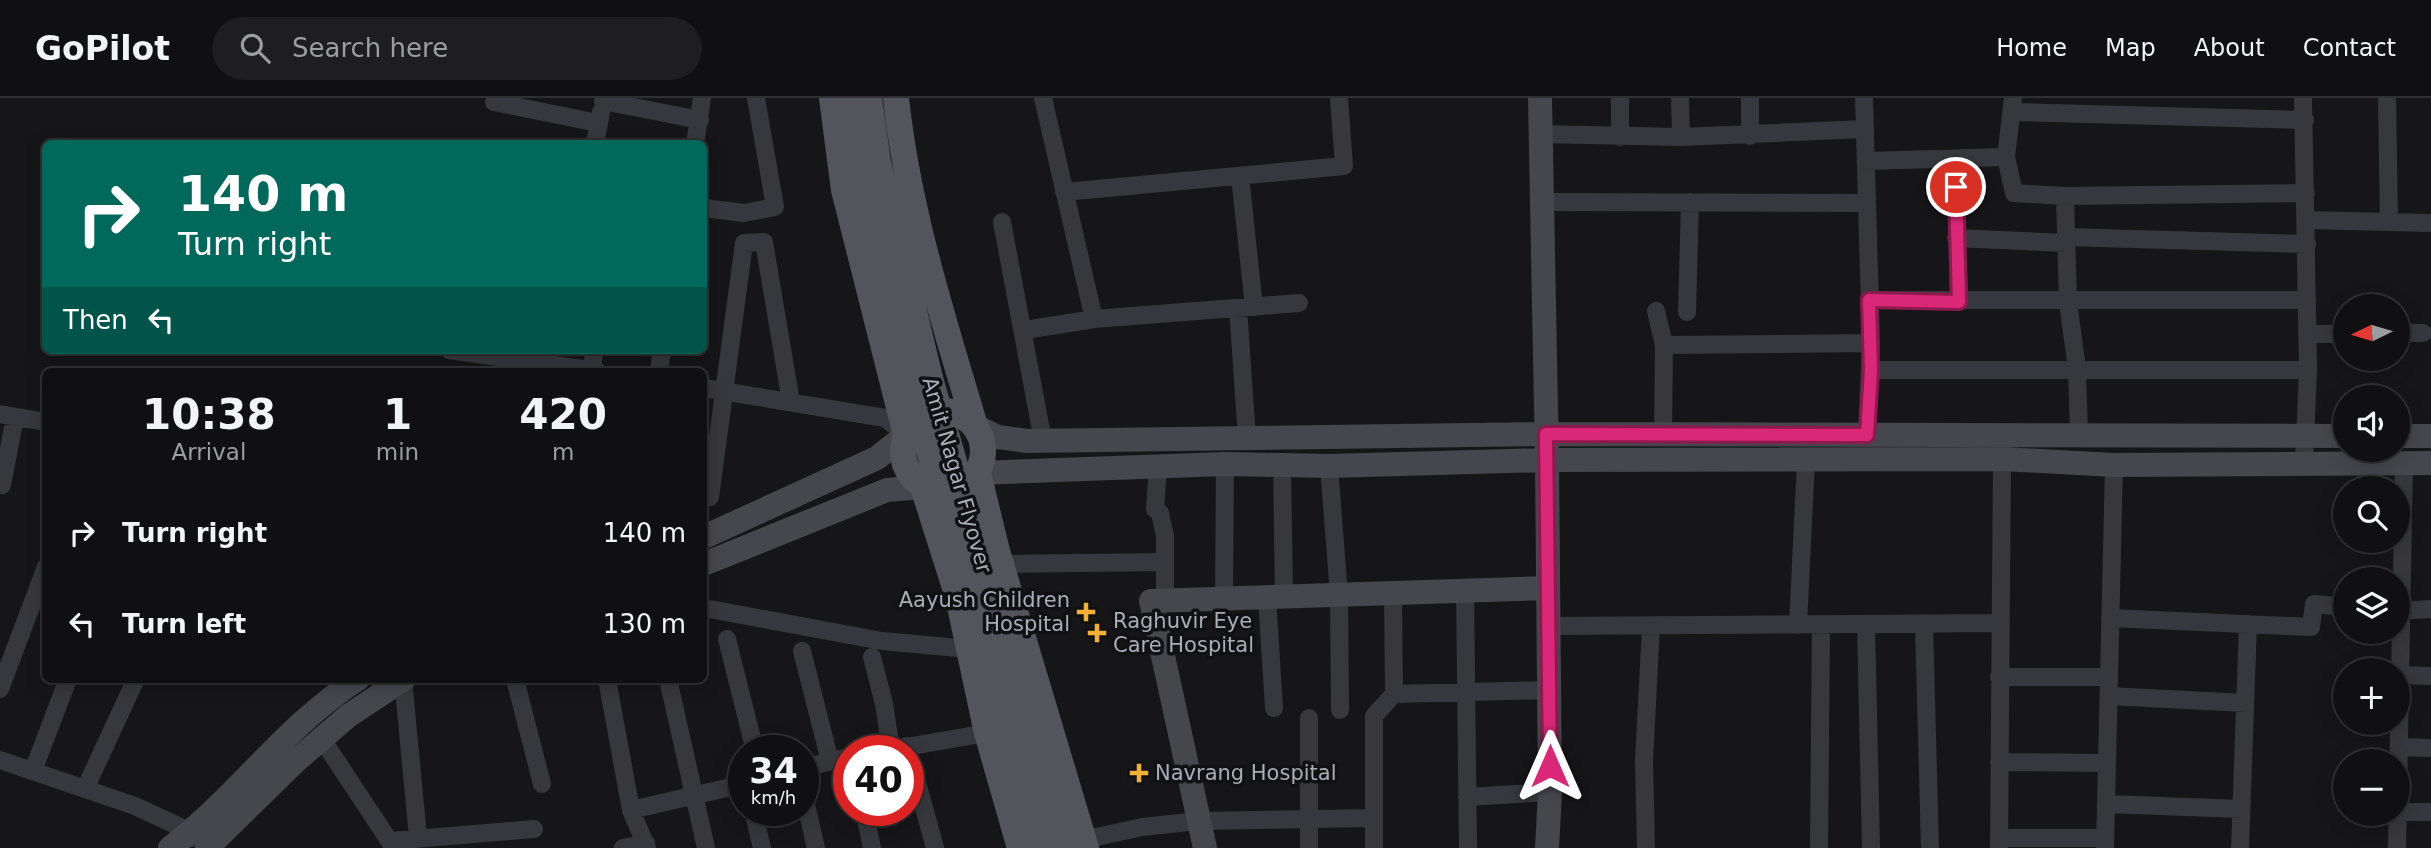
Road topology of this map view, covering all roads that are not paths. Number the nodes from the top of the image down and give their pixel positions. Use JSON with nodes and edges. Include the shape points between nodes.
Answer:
{"nodes":[{"id":1,"x":702,"y":98,"type":"edge"},
{"id":2,"x":756,"y":98,"type":"edge"},
{"id":3,"x":832,"y":98,"type":"edge"},
{"id":4,"x":852,"y":98,"type":"edge"},
{"id":5,"x":869,"y":98,"type":"edge"},
{"id":6,"x":896,"y":98,"type":"edge"},
{"id":7,"x":1043,"y":98,"type":"edge"},
{"id":8,"x":1339,"y":98,"type":"edge"},
{"id":9,"x":1540,"y":98,"type":"edge"},
{"id":10,"x":1620,"y":98,"type":"edge"},
{"id":11,"x":1680,"y":98,"type":"edge"},
{"id":12,"x":1750,"y":98,"type":"edge"},
{"id":13,"x":1864,"y":98,"type":"edge"},
{"id":14,"x":2303,"y":98,"type":"edge"},
{"id":15,"x":2387,"y":98,"type":"edge"},
{"id":16,"x":604,"y":99,"type":"edge"},
{"id":17,"x":494,"y":102,"type":"dead end"},
{"id":18,"x":2013,"y":105,"type":"edge"},
{"id":19,"x":700,"y":120,"type":"junction"},
{"id":20,"x":2305,"y":120,"type":"junction"},
{"id":21,"x":598,"y":123,"type":"junction"},
{"id":22,"x":1865,"y":129,"type":"junction"},
{"id":23,"x":1540,"y":134,"type":"junction"},
{"id":24,"x":1750,"y":136,"type":"junction"},
{"id":25,"x":1620,"y":137,"type":"junction"},
{"id":26,"x":1681,"y":137,"type":"junction"},
{"id":27,"x":596,"y":140,"type":"edge"},
{"id":28,"x":696,"y":140,"type":"edge"},
{"id":29,"x":2006,"y":157,"type":"junction"},
{"id":30,"x":1866,"y":161,"type":"junction"},
{"id":31,"x":1240,"y":176,"type":"junction"},
{"id":32,"x":1956,"y":187,"type":"dead end"},
{"id":33,"x":1064,"y":192,"type":"junction"},
{"id":34,"x":2306,"y":192,"type":"junction"},
{"id":35,"x":2065,"y":196,"type":"junction"},
{"id":36,"x":1542,"y":202,"type":"junction"},
{"id":37,"x":1690,"y":202,"type":"junction"},
{"id":38,"x":1867,"y":203,"type":"junction"},
{"id":39,"x":707,"y":208,"type":"edge"},
{"id":40,"x":2306,"y":220,"type":"junction"},
{"id":41,"x":1002,"y":222,"type":"dead end"},
{"id":42,"x":2389,"y":222,"type":"junction"},
{"id":43,"x":2431,"y":223,"type":"edge"},
{"id":44,"x":1956,"y":238,"type":"junction"},
{"id":45,"x":2066,"y":240,"type":"junction"},
{"id":46,"x":2307,"y":244,"type":"junction"},
{"id":47,"x":1869,"y":300,"type":"junction"},
{"id":48,"x":2307,"y":300,"type":"junction"},
{"id":49,"x":1959,"y":302,"type":"junction"},
{"id":50,"x":2068,"y":302,"type":"junction"},
{"id":51,"x":1299,"y":303,"type":"dead end"},
{"id":52,"x":1246,"y":307,"type":"junction"},
{"id":53,"x":1656,"y":311,"type":"dead end"},
{"id":54,"x":1687,"y":312,"type":"dead end"},
{"id":55,"x":1094,"y":319,"type":"junction"},
{"id":56,"x":1025,"y":330,"type":"junction"},
{"id":57,"x":2410,"y":333,"type":"edge"},
{"id":58,"x":2423,"y":333,"type":"dead end"},
{"id":59,"x":2307,"y":334,"type":"junction"},
{"id":60,"x":2333,"y":334,"type":"edge"},
{"id":61,"x":1871,"y":343,"type":"junction"},
{"id":62,"x":1664,"y":345,"type":"junction"},
{"id":63,"x":476,"y":354,"type":"edge"},
{"id":64,"x":572,"y":368,"type":"edge"},
{"id":65,"x":2077,"y":369,"type":"junction"},
{"id":66,"x":1871,"y":370,"type":"junction"},
{"id":67,"x":2308,"y":370,"type":"junction"},
{"id":68,"x":707,"y":388,"type":"edge"},
{"id":69,"x":724,"y":391,"type":"junction"},
{"id":70,"x":790,"y":402,"type":"junction"},
{"id":71,"x":7,"y":415,"type":"edge"},
{"id":72,"x":42,"y":421,"type":"edge"},
{"id":73,"x":975,"y":426,"type":"junction"},
{"id":74,"x":1546,"y":434,"type":"junction"},
{"id":75,"x":1663,"y":434,"type":"junction"},
{"id":76,"x":906,"y":435,"type":"junction"},
{"id":77,"x":1867,"y":435,"type":"junction"},
{"id":78,"x":2079,"y":435,"type":"junction"},
{"id":79,"x":2305,"y":436,"type":"junction"},
{"id":80,"x":2333,"y":436,"type":"edge"},
{"id":81,"x":2410,"y":436,"type":"edge"},
{"id":82,"x":2431,"y":436,"type":"edge"},
{"id":83,"x":1247,"y":438,"type":"junction"},
{"id":84,"x":1043,"y":441,"type":"junction"},
{"id":85,"x":2002,"y":459,"type":"junction"},
{"id":86,"x":1547,"y":460,"type":"junction"},
{"id":87,"x":1806,"y":461,"type":"junction"},
{"id":88,"x":2304,"y":462,"type":"junction"},
{"id":89,"x":2333,"y":462,"type":"edge"},
{"id":90,"x":2404,"y":462,"type":"joint"},
{"id":91,"x":1282,"y":463,"type":"junction"},
{"id":92,"x":2431,"y":463,"type":"edge"},
{"id":93,"x":1225,"y":464,"type":"junction"},
{"id":94,"x":2114,"y":465,"type":"junction"},
{"id":95,"x":1158,"y":466,"type":"junction"},
{"id":96,"x":1329,"y":466,"type":"junction"},
{"id":97,"x":978,"y":473,"type":"junction"},
{"id":98,"x":2,"y":485,"type":"dead end"},
{"id":99,"x":923,"y":487,"type":"junction"},
{"id":100,"x":709,"y":496,"type":"dead end"},
{"id":101,"x":707,"y":536,"type":"edge"},
{"id":102,"x":1165,"y":562,"type":"junction"},
{"id":103,"x":707,"y":563,"type":"edge"},
{"id":104,"x":1001,"y":564,"type":"junction"},
{"id":105,"x":2400,"y":567,"type":"edge"},
{"id":106,"x":42,"y":579,"type":"edge"},
{"id":107,"x":1548,"y":588,"type":"junction"},
{"id":108,"x":1465,"y":591,"type":"junction"},
{"id":109,"x":1393,"y":593,"type":"junction"},
{"id":110,"x":1339,"y":595,"type":"junction"},
{"id":111,"x":1275,"y":597,"type":"junction"},
{"id":112,"x":1224,"y":599,"type":"junction"},
{"id":113,"x":1165,"y":601,"type":"junction"},
{"id":114,"x":2333,"y":606,"type":"edge"},
{"id":115,"x":707,"y":609,"type":"edge"},
{"id":116,"x":2431,"y":609,"type":"edge"},
{"id":117,"x":2410,"y":610,"type":"edge"},
{"id":118,"x":2110,"y":618,"type":"junction"},
{"id":119,"x":1999,"y":623,"type":"junction"},
{"id":120,"x":1821,"y":624,"type":"junction"},
{"id":121,"x":1866,"y":624,"type":"junction"},
{"id":122,"x":1924,"y":624,"type":"junction"},
{"id":123,"x":2248,"y":624,"type":"junction"},
{"id":124,"x":1798,"y":625,"type":"junction"},
{"id":125,"x":1549,"y":626,"type":"junction"},
{"id":126,"x":1651,"y":626,"type":"junction"},
{"id":127,"x":727,"y":639,"type":"dead end"},
{"id":128,"x":969,"y":649,"type":"junction"},
{"id":129,"x":802,"y":651,"type":"dead end"},
{"id":130,"x":872,"y":657,"type":"dead end"},
{"id":131,"x":2410,"y":675,"type":"edge"},
{"id":132,"x":2431,"y":676,"type":"edge"},
{"id":133,"x":1999,"y":677,"type":"junction"},
{"id":134,"x":2109,"y":677,"type":"junction"},
{"id":135,"x":66,"y":683,"type":"edge"},
{"id":136,"x":134,"y":683,"type":"edge"},
{"id":137,"x":353,"y":683,"type":"edge"},
{"id":138,"x":397,"y":683,"type":"edge"},
{"id":139,"x":403,"y":683,"type":"edge"},
{"id":140,"x":516,"y":683,"type":"edge"},
{"id":141,"x":608,"y":683,"type":"edge"},
{"id":142,"x":669,"y":683,"type":"edge"},
{"id":143,"x":0,"y":689,"type":"edge"},
{"id":144,"x":1549,"y":690,"type":"junction"},
{"id":145,"x":1465,"y":692,"type":"junction"},
{"id":146,"x":1394,"y":694,"type":"junction"},
{"id":147,"x":2109,"y":696,"type":"junction"},
{"id":148,"x":2245,"y":704,"type":"junction"},
{"id":149,"x":1274,"y":708,"type":"dead end"},
{"id":150,"x":1340,"y":710,"type":"dead end"},
{"id":151,"x":1309,"y":718,"type":"dead end"},
{"id":152,"x":987,"y":733,"type":"junction"},
{"id":153,"x":751,"y":735,"type":"edge"},
{"id":154,"x":891,"y":735,"type":"edge"},
{"id":155,"x":2399,"y":735,"type":"edge"},
{"id":156,"x":322,"y":739,"type":"junction"},
{"id":157,"x":924,"y":744,"type":"edge"},
{"id":158,"x":2399,"y":747,"type":"joint"},
{"id":159,"x":2431,"y":748,"type":"edge"},
{"id":160,"x":0,"y":760,"type":"edge"},
{"id":161,"x":833,"y":760,"type":"edge"},
{"id":162,"x":830,"y":761,"type":"junction"},
{"id":163,"x":1999,"y":762,"type":"junction"},
{"id":164,"x":2107,"y":763,"type":"junction"},
{"id":165,"x":819,"y":764,"type":"edge"},
{"id":166,"x":33,"y":771,"type":"junction"},
{"id":167,"x":542,"y":784,"type":"dead end"},
{"id":168,"x":728,"y":788,"type":"edge"},
{"id":169,"x":85,"y":789,"type":"junction"},
{"id":170,"x":1550,"y":792,"type":"junction"},
{"id":171,"x":695,"y":796,"type":"junction"},
{"id":172,"x":1467,"y":797,"type":"junction"},
{"id":173,"x":2107,"y":804,"type":"junction"},
{"id":174,"x":631,"y":810,"type":"junction"},
{"id":175,"x":2241,"y":810,"type":"junction"},
{"id":176,"x":2410,"y":812,"type":"edge"},
{"id":177,"x":2431,"y":812,"type":"edge"},
{"id":178,"x":1372,"y":818,"type":"junction"},
{"id":179,"x":1308,"y":819,"type":"junction"},
{"id":180,"x":924,"y":821,"type":"edge"},
{"id":181,"x":1198,"y":821,"type":"junction"},
{"id":182,"x":757,"y":826,"type":"edge"},
{"id":183,"x":811,"y":826,"type":"edge"},
{"id":184,"x":867,"y":826,"type":"edge"},
{"id":185,"x":2398,"y":826,"type":"edge"},
{"id":186,"x":534,"y":829,"type":"dead end"},
{"id":187,"x":418,"y":837,"type":"junction"},
{"id":188,"x":198,"y":843,"type":"edge"},
{"id":189,"x":1999,"y":843,"type":"edge"},
{"id":190,"x":2105,"y":843,"type":"edge"},
{"id":191,"x":392,"y":844,"type":"edge"},
{"id":192,"x":1077,"y":845,"type":"edge"},
{"id":193,"x":646,"y":846,"type":"edge"},
{"id":194,"x":170,"y":848,"type":"edge"},
{"id":195,"x":623,"y":848,"type":"edge"},
{"id":196,"x":706,"y":848,"type":"edge"},
{"id":197,"x":762,"y":848,"type":"edge"},
{"id":198,"x":816,"y":848,"type":"edge"},
{"id":199,"x":872,"y":848,"type":"edge"},
{"id":200,"x":935,"y":848,"type":"edge"},
{"id":201,"x":1020,"y":848,"type":"edge"},
{"id":202,"x":1041,"y":848,"type":"edge"},
{"id":203,"x":1205,"y":848,"type":"edge"},
{"id":204,"x":1309,"y":848,"type":"edge"},
{"id":205,"x":1374,"y":848,"type":"edge"},
{"id":206,"x":1468,"y":848,"type":"edge"},
{"id":207,"x":1547,"y":848,"type":"edge"},
{"id":208,"x":1646,"y":848,"type":"edge"},
{"id":209,"x":1819,"y":848,"type":"edge"},
{"id":210,"x":1871,"y":848,"type":"edge"},
{"id":211,"x":1930,"y":848,"type":"edge"},
{"id":212,"x":2240,"y":848,"type":"edge"},
{"id":213,"x":2398,"y":848,"type":"edge"}],
"edges":[{"from":1,"to":19,"type":"street"},
{"from":2,"to":39,"type":"street","via":[[775,207],[744,213]]},
{"from":3,"to":76,"type":"main road","via":[[844,190]]},
{"from":4,"to":202,"type":"main road","name":"Amit Nagar Flyover","bridge":true,"via":[[859,162],[884,291]]},
{"from":5,"to":192,"type":"main road","name":"Amit Nagar Flyover","bridge":true,"via":[[878,162],[930,379]]},
{"from":6,"to":73,"type":"main road","via":[[902,154],[929,274]]},
{"from":7,"to":33,"type":"street"},
{"from":8,"to":31,"type":"street","via":[[1343,166]]},
{"from":9,"to":23,"type":"street"},
{"from":10,"to":25,"type":"street"},
{"from":11,"to":26,"type":"street"},
{"from":12,"to":24,"type":"street"},
{"from":13,"to":22,"type":"street"},
{"from":14,"to":20,"type":"street"},
{"from":15,"to":42,"type":"street"},
{"from":16,"to":19,"type":"street"},
{"from":16,"to":21,"type":"street"},
{"from":17,"to":21,"type":"street"},
{"from":18,"to":20,"type":"street"},
{"from":18,"to":29,"type":"street"},
{"from":19,"to":28,"type":"street"},
{"from":20,"to":34,"type":"street"},
{"from":21,"to":27,"type":"street"},
{"from":22,"to":24,"type":"street"},
{"from":22,"to":30,"type":"street"},
{"from":23,"to":25,"type":"street"},
{"from":23,"to":36,"type":"street"},
{"from":24,"to":26,"type":"street"},
{"from":25,"to":26,"type":"street"},
{"from":29,"to":30,"type":"street"},
{"from":29,"to":35,"type":"street","via":[[2014,193]]},
{"from":30,"to":38,"type":"street"},
{"from":31,"to":33,"type":"street"},
{"from":31,"to":52,"type":"street"},
{"from":32,"to":44,"type":"street"},
{"from":33,"to":55,"type":"street"},
{"from":34,"to":35,"type":"street"},
{"from":34,"to":40,"type":"street"},
{"from":35,"to":45,"type":"street"},
{"from":36,"to":37,"type":"street"},
{"from":36,"to":74,"type":"street"},
{"from":37,"to":38,"type":"street"},
{"from":37,"to":54,"type":"street"},
{"from":38,"to":47,"type":"street"},
{"from":40,"to":42,"type":"street"},
{"from":40,"to":46,"type":"street"},
{"from":41,"to":56,"type":"street"},
{"from":42,"to":43,"type":"street"},
{"from":44,"to":45,"type":"street"},
{"from":44,"to":49,"type":"street"},
{"from":45,"to":46,"type":"street"},
{"from":45,"to":50,"type":"street"},
{"from":46,"to":48,"type":"street"},
{"from":47,"to":49,"type":"street"},
{"from":47,"to":61,"type":"street"},
{"from":48,"to":50,"type":"street"},
{"from":48,"to":59,"type":"street"},
{"from":49,"to":50,"type":"street"},
{"from":50,"to":65,"type":"street"},
{"from":51,"to":52,"type":"street"},
{"from":52,"to":55,"type":"street"},
{"from":52,"to":83,"type":"street"},
{"from":53,"to":62,"type":"street"},
{"from":55,"to":56,"type":"street"},
{"from":56,"to":84,"type":"street"},
{"from":57,"to":58,"type":"street"},
{"from":59,"to":60,"type":"street"},
{"from":59,"to":67,"type":"street"},
{"from":61,"to":62,"type":"street"},
{"from":61,"to":66,"type":"street"},
{"from":62,"to":75,"type":"street"},
{"from":63,"to":64,"type":"street"},
{"from":65,"to":66,"type":"street"},
{"from":65,"to":67,"type":"street"},
{"from":65,"to":78,"type":"street"},
{"from":66,"to":77,"type":"street"},
{"from":67,"to":79,"type":"street"},
{"from":68,"to":69,"type":"street"},
{"from":69,"to":70,"type":"street"},
{"from":69,"to":70,"type":"street","via":[[744,243],[764,242]]},
{"from":69,"to":100,"type":"street"},
{"from":70,"to":76,"type":"street","via":[[886,418]]},
{"from":71,"to":72,"type":"street"},
{"from":71,"to":98,"type":"street"},
{"from":73,"to":76,"type":"main road","via":[[956,412],[932,412],[921,417]]},
{"from":73,"to":84,"type":"street","via":[[998,437]]},
{"from":73,"to":97,"type":"main road","via":[[984,449]]},
{"from":74,"to":75,"type":"street"},
{"from":74,"to":83,"type":"street"},
{"from":74,"to":86,"type":"street"},
{"from":75,"to":77,"type":"street"},
{"from":76,"to":99,"type":"main road","via":[[903,459]]},
{"from":76,"to":101,"type":"street","via":[[877,458]]},
{"from":77,"to":78,"type":"street"},
{"from":78,"to":79,"type":"street"},
{"from":79,"to":80,"type":"street"},
{"from":79,"to":88,"type":"street"},
{"from":81,"to":82,"type":"street"},
{"from":83,"to":84,"type":"street"},
{"from":85,"to":87,"type":"street"},
{"from":85,"to":94,"type":"street"},
{"from":85,"to":119,"type":"street"},
{"from":86,"to":87,"type":"street"},
{"from":86,"to":96,"type":"street"},
{"from":86,"to":107,"type":"street"},
{"from":87,"to":124,"type":"street"},
{"from":88,"to":89,"type":"street"},
{"from":88,"to":94,"type":"street"},
{"from":90,"to":92,"type":"street"},
{"from":90,"to":105,"type":"street"},
{"from":91,"to":93,"type":"street"},
{"from":91,"to":96,"type":"street"},
{"from":91,"to":111,"type":"street"},
{"from":93,"to":95,"type":"street"},
{"from":93,"to":112,"type":"street"},
{"from":94,"to":118,"type":"street"},
{"from":95,"to":97,"type":"street"},
{"from":95,"to":102,"type":"street","via":[[1155,509],[1163,524]]},
{"from":96,"to":110,"type":"street"},
{"from":97,"to":99,"type":"main road","via":[[959,489]]},
{"from":97,"to":104,"type":"main road"},
{"from":99,"to":103,"type":"street","via":[[887,490]]},
{"from":99,"to":128,"type":"main road","via":[[958,597]]},
{"from":102,"to":104,"type":"street"},
{"from":102,"to":113,"type":"street"},
{"from":104,"to":192,"type":"main road"},
{"from":106,"to":143,"type":"street"},
{"from":107,"to":108,"type":"street"},
{"from":107,"to":125,"type":"street"},
{"from":108,"to":109,"type":"street"},
{"from":108,"to":145,"type":"street"},
{"from":109,"to":110,"type":"street"},
{"from":109,"to":146,"type":"street"},
{"from":110,"to":111,"type":"street"},
{"from":110,"to":150,"type":"street"},
{"from":111,"to":112,"type":"street"},
{"from":111,"to":149,"type":"street"},
{"from":112,"to":113,"type":"street"},
{"from":113,"to":181,"type":"street","via":[[1151,601]]},
{"from":114,"to":123,"type":"street","via":[[2314,604],[2311,627]]},
{"from":115,"to":128,"type":"street","via":[[882,641]]},
{"from":116,"to":117,"type":"street"},
{"from":118,"to":123,"type":"street"},
{"from":118,"to":134,"type":"street"},
{"from":119,"to":122,"type":"street"},
{"from":119,"to":133,"type":"street"},
{"from":120,"to":121,"type":"street"},
{"from":120,"to":124,"type":"street"},
{"from":120,"to":209,"type":"street"},
{"from":121,"to":122,"type":"street"},
{"from":121,"to":210,"type":"street"},
{"from":122,"to":211,"type":"street"},
{"from":123,"to":148,"type":"street"},
{"from":124,"to":126,"type":"street"},
{"from":125,"to":126,"type":"street"},
{"from":125,"to":144,"type":"street"},
{"from":126,"to":208,"type":"street","via":[[1644,761]]},
{"from":127,"to":153,"type":"street"},
{"from":128,"to":152,"type":"main road"},
{"from":129,"to":162,"type":"street"},
{"from":130,"to":154,"type":"street"},
{"from":131,"to":132,"type":"street"},
{"from":133,"to":134,"type":"street"},
{"from":133,"to":163,"type":"street"},
{"from":134,"to":147,"type":"street"},
{"from":135,"to":166,"type":"street"},
{"from":136,"to":169,"type":"street"},
{"from":137,"to":188,"type":"street","via":[[280,742]]},
{"from":138,"to":156,"type":"street"},
{"from":139,"to":187,"type":"street"},
{"from":140,"to":167,"type":"street"},
{"from":141,"to":174,"type":"street"},
{"from":142,"to":171,"type":"street"},
{"from":144,"to":145,"type":"street"},
{"from":144,"to":170,"type":"street"},
{"from":145,"to":146,"type":"street"},
{"from":145,"to":172,"type":"street"},
{"from":146,"to":178,"type":"street","via":[[1374,716]]},
{"from":147,"to":148,"type":"street"},
{"from":147,"to":164,"type":"street"},
{"from":148,"to":175,"type":"street"},
{"from":151,"to":179,"type":"street"},
{"from":152,"to":157,"type":"street"},
{"from":152,"to":201,"type":"main road"},
{"from":155,"to":158,"type":"street"},
{"from":156,"to":188,"type":"street"},
{"from":156,"to":191,"type":"street"},
{"from":158,"to":159,"type":"street"},
{"from":160,"to":166,"type":"street"},
{"from":161,"to":162,"type":"street"},
{"from":162,"to":165,"type":"street"},
{"from":163,"to":164,"type":"street"},
{"from":163,"to":189,"type":"street"},
{"from":164,"to":173,"type":"street"},
{"from":166,"to":169,"type":"street"},
{"from":168,"to":171,"type":"street"},
{"from":169,"to":188,"type":"street","via":[[135,806]]},
{"from":170,"to":172,"type":"street"},
{"from":170,"to":207,"type":"street"},
{"from":171,"to":174,"type":"street"},
{"from":171,"to":196,"type":"street"},
{"from":172,"to":206,"type":"street"},
{"from":173,"to":175,"type":"street"},
{"from":173,"to":190,"type":"street"},
{"from":174,"to":193,"type":"street"},
{"from":175,"to":212,"type":"street"},
{"from":176,"to":177,"type":"street"},
{"from":178,"to":179,"type":"street"},
{"from":178,"to":205,"type":"street"},
{"from":179,"to":181,"type":"street"},
{"from":179,"to":204,"type":"street"},
{"from":180,"to":200,"type":"street"},
{"from":181,"to":192,"type":"street","via":[[1142,827]]},
{"from":181,"to":203,"type":"street"},
{"from":182,"to":197,"type":"street"},
{"from":183,"to":198,"type":"street"},
{"from":184,"to":199,"type":"street"},
{"from":185,"to":213,"type":"street"},
{"from":186,"to":187,"type":"street"},
{"from":187,"to":191,"type":"street"},
{"from":188,"to":194,"type":"street"},
{"from":189,"to":190,"type":"street"},
{"from":193,"to":195,"type":"street"}]}
